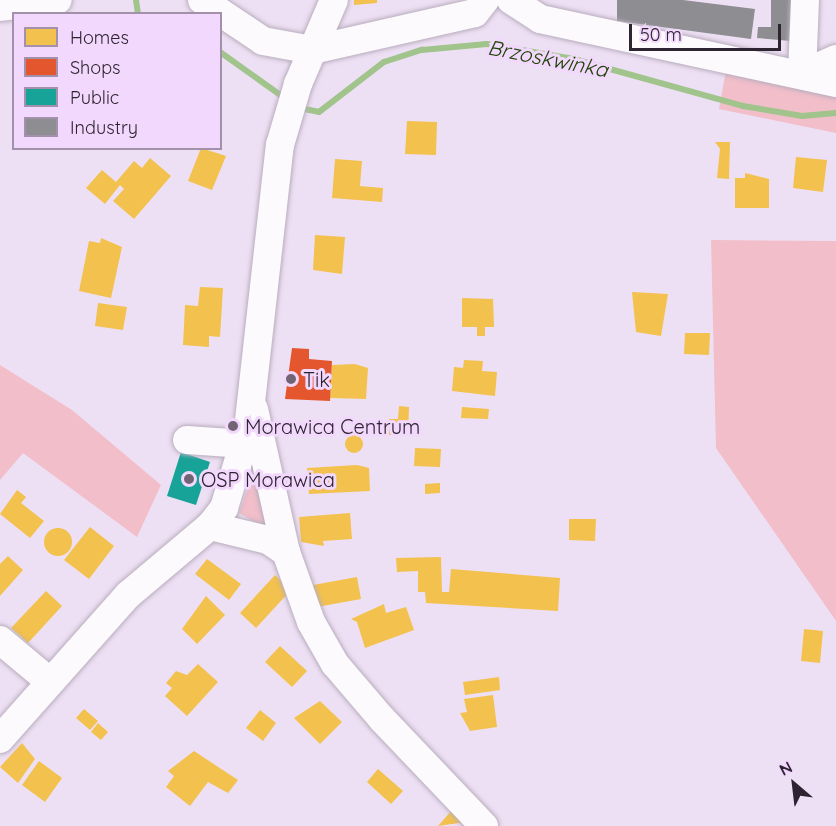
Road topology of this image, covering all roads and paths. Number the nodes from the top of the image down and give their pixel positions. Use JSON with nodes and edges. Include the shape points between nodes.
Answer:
{"nodes":[{"id":1,"x":58,"y":0,"type":"edge"},
{"id":2,"x":202,"y":0,"type":"edge"},
{"id":3,"x":334,"y":0,"type":"edge"},
{"id":4,"x":485,"y":0,"type":"edge"},
{"id":5,"x":805,"y":0,"type":"edge"},
{"id":6,"x":515,"y":1,"type":"edge"},
{"id":7,"x":0,"y":8,"type":"edge"},
{"id":8,"x":220,"y":12,"type":"edge"},
{"id":9,"x":222,"y":13,"type":"edge"},
{"id":10,"x":312,"y":50,"type":"junction"},
{"id":11,"x":836,"y":59,"type":"edge"},
{"id":12,"x":802,"y":74,"type":"junction"},
{"id":13,"x":836,"y":83,"type":"edge"},
{"id":14,"x":250,"y":399,"type":"junction"},
{"id":15,"x":187,"y":440,"type":"dead end"},
{"id":16,"x":245,"y":444,"type":"junction"},
{"id":17,"x":210,"y":526,"type":"junction"},
{"id":18,"x":286,"y":552,"type":"junction"},
{"id":19,"x":0,"y":640,"type":"edge"},
{"id":20,"x":48,"y":680,"type":"junction"},
{"id":21,"x":0,"y":739,"type":"edge"},
{"id":22,"x":484,"y":826,"type":"edge"}],
"edges":[{"from":1,"to":7,"type":"street"},
{"from":2,"to":8,"type":"street"},
{"from":3,"to":10,"type":"street"},
{"from":4,"to":10,"type":"street","via":[[475,13]]},
{"from":5,"to":12,"type":"street"},
{"from":6,"to":12,"type":"street","via":[[540,20]]},
{"from":9,"to":10,"type":"street","via":[[263,41]]},
{"from":10,"to":14,"type":"street","via":[[284,126]]},
{"from":11,"to":12,"type":"street"},
{"from":12,"to":13,"type":"street"},
{"from":14,"to":16,"type":"street"},
{"from":14,"to":18,"type":"street","via":[[270,464]]},
{"from":15,"to":16,"type":"street"},
{"from":16,"to":17,"type":"street","via":[[224,508]]},
{"from":17,"to":18,"type":"street","via":[[268,540]]},
{"from":17,"to":20,"type":"street","via":[[128,595]]},
{"from":18,"to":22,"type":"street","via":[[311,622],[335,664],[430,774]]},
{"from":19,"to":20,"type":"street"},
{"from":20,"to":21,"type":"street"}]}
